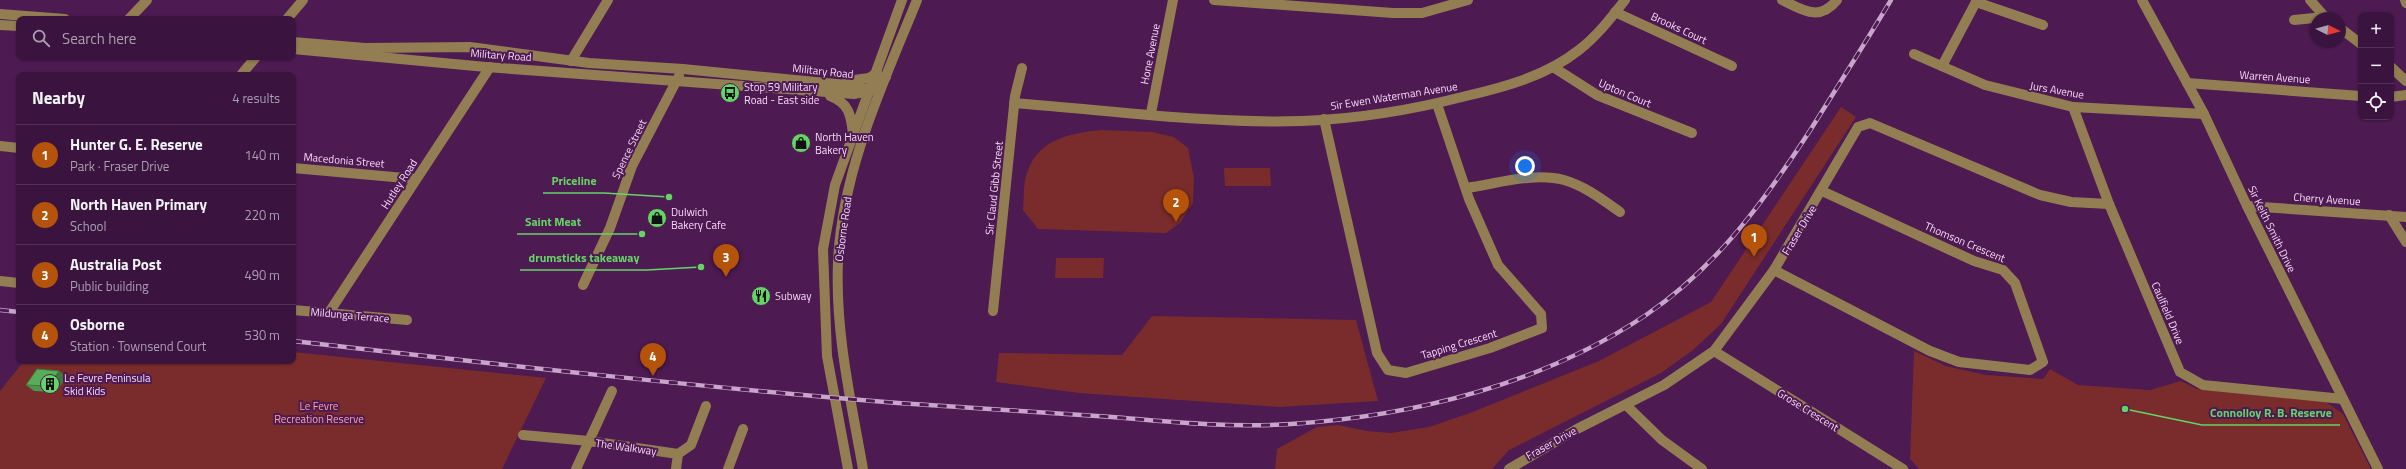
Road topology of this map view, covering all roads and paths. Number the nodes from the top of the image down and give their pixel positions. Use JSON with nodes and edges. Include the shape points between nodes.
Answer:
{"nodes":[{"id":1,"x":147,"y":0,"type":"edge"},
{"id":2,"x":303,"y":0,"type":"edge"},
{"id":3,"x":608,"y":0,"type":"edge"},
{"id":4,"x":902,"y":0,"type":"edge"},
{"id":5,"x":917,"y":0,"type":"edge"},
{"id":6,"x":1173,"y":0,"type":"edge"},
{"id":7,"x":1214,"y":0,"type":"edge"},
{"id":8,"x":1468,"y":0,"type":"edge"},
{"id":9,"x":1625,"y":0,"type":"edge"},
{"id":10,"x":1782,"y":0,"type":"edge"},
{"id":11,"x":1837,"y":0,"type":"edge"},
{"id":12,"x":2142,"y":0,"type":"edge"},
{"id":13,"x":2310,"y":0,"type":"edge"},
{"id":14,"x":2405,"y":0,"type":"edge"},
{"id":15,"x":1977,"y":1,"type":"edge"},
{"id":16,"x":2406,"y":3,"type":"edge"},
{"id":17,"x":1615,"y":12,"type":"junction"},
{"id":18,"x":2321,"y":12,"type":"edge"},
{"id":19,"x":0,"y":14,"type":"edge"},
{"id":20,"x":26,"y":16,"type":"edge"},
{"id":21,"x":132,"y":16,"type":"edge"},
{"id":22,"x":290,"y":16,"type":"edge"},
{"id":23,"x":2310,"y":18,"type":"edge"},
{"id":24,"x":2294,"y":20,"type":"dead end"},
{"id":25,"x":0,"y":25,"type":"edge"},
{"id":26,"x":2043,"y":25,"type":"dead end"},
{"id":27,"x":16,"y":26,"type":"edge"},
{"id":28,"x":2346,"y":33,"type":"edge"},
{"id":29,"x":296,"y":42,"type":"edge"},
{"id":30,"x":2358,"y":42,"type":"edge"},
{"id":31,"x":296,"y":49,"type":"edge"},
{"id":32,"x":1914,"y":54,"type":"dead end"},
{"id":33,"x":254,"y":60,"type":"edge"},
{"id":34,"x":571,"y":61,"type":"junction"},
{"id":35,"x":1732,"y":66,"type":"dead end"},
{"id":36,"x":1942,"y":66,"type":"junction"},
{"id":37,"x":490,"y":67,"type":"junction"},
{"id":38,"x":1553,"y":67,"type":"junction"},
{"id":39,"x":1022,"y":68,"type":"dead end"},
{"id":40,"x":682,"y":69,"type":"junction"},
{"id":41,"x":2394,"y":70,"type":"edge"},
{"id":42,"x":244,"y":72,"type":"edge"},
{"id":43,"x":877,"y":73,"type":"junction"},
{"id":44,"x":886,"y":77,"type":"junction"},
{"id":45,"x":676,"y":81,"type":"junction"},
{"id":46,"x":2406,"y":81,"type":"edge"},
{"id":47,"x":2187,"y":83,"type":"junction"},
{"id":48,"x":819,"y":87,"type":"junction"},
{"id":49,"x":870,"y":91,"type":"junction"},
{"id":50,"x":2406,"y":95,"type":"edge"},
{"id":51,"x":2358,"y":96,"type":"edge"},
{"id":52,"x":2394,"y":97,"type":"edge"},
{"id":53,"x":1014,"y":103,"type":"junction"},
{"id":54,"x":1437,"y":104,"type":"junction"},
{"id":55,"x":876,"y":107,"type":"junction"},
{"id":56,"x":2073,"y":107,"type":"junction"},
{"id":57,"x":1151,"y":113,"type":"junction"},
{"id":58,"x":2204,"y":114,"type":"junction"},
{"id":59,"x":1324,"y":119,"type":"junction"},
{"id":60,"x":1692,"y":133,"type":"dead end"},
{"id":61,"x":853,"y":136,"type":"junction"},
{"id":62,"x":0,"y":146,"type":"edge"},
{"id":63,"x":16,"y":148,"type":"edge"},
{"id":64,"x":296,"y":168,"type":"edge"},
{"id":65,"x":416,"y":179,"type":"junction"},
{"id":66,"x":1466,"y":188,"type":"junction"},
{"id":67,"x":1822,"y":191,"type":"junction"},
{"id":68,"x":2109,"y":204,"type":"junction"},
{"id":69,"x":2247,"y":206,"type":"junction"},
{"id":70,"x":1620,"y":212,"type":"dead end"},
{"id":71,"x":2389,"y":215,"type":"junction"},
{"id":72,"x":2406,"y":216,"type":"edge"},
{"id":73,"x":840,"y":236,"type":"junction"},
{"id":74,"x":2406,"y":242,"type":"edge"},
{"id":75,"x":823,"y":249,"type":"junction"},
{"id":76,"x":838,"y":263,"type":"junction"},
{"id":77,"x":1774,"y":270,"type":"junction"},
{"id":78,"x":0,"y":281,"type":"edge"},
{"id":79,"x":16,"y":283,"type":"edge"},
{"id":80,"x":583,"y":285,"type":"dead end"},
{"id":81,"x":296,"y":310,"type":"edge"},
{"id":82,"x":993,"y":311,"type":"dead end"},
{"id":83,"x":328,"y":314,"type":"junction"},
{"id":84,"x":407,"y":320,"type":"dead end"},
{"id":85,"x":1714,"y":351,"type":"junction"},
{"id":86,"x":612,"y":391,"type":"dead end"},
{"id":87,"x":2343,"y":399,"type":"junction"},
{"id":88,"x":1626,"y":405,"type":"junction"},
{"id":89,"x":706,"y":406,"type":"dead end"},
{"id":90,"x":742,"y":428,"type":"dead end"},
{"id":91,"x":523,"y":435,"type":"dead end"},
{"id":92,"x":589,"y":441,"type":"junction"},
{"id":93,"x":678,"y":454,"type":"junction"},
{"id":94,"x":576,"y":469,"type":"edge"},
{"id":95,"x":676,"y":469,"type":"edge"},
{"id":96,"x":728,"y":469,"type":"edge"},
{"id":97,"x":848,"y":469,"type":"edge"},
{"id":98,"x":864,"y":469,"type":"edge"},
{"id":99,"x":1509,"y":469,"type":"edge"},
{"id":100,"x":1702,"y":469,"type":"edge"},
{"id":101,"x":1903,"y":469,"type":"edge"},
{"id":102,"x":2378,"y":469,"type":"edge"}],
"edges":[{"from":1,"to":21,"type":"street"},
{"from":2,"to":22,"type":"street"},
{"from":3,"to":34,"type":"street"},
{"from":4,"to":43,"type":"street","name":"Osborne Road"},
{"from":5,"to":44,"type":"street","name":"Osborne Road"},
{"from":6,"to":57,"type":"street","name":"Hone Avenue"},
{"from":7,"to":8,"type":"street","via":[[1422,13]]},
{"from":9,"to":17,"type":"street","name":"Sir Ewen Waterman Avenue"},
{"from":10,"to":11,"type":"street","via":[[1817,13],[1827,13]]},
{"from":12,"to":47,"type":"street","name":"Sir Keith Smith Drive"},
{"from":13,"to":18,"type":"street"},
{"from":14,"to":16,"type":"street"},
{"from":15,"to":26,"type":"street"},
{"from":15,"to":36,"type":"street"},
{"from":17,"to":35,"type":"street","name":"Brooks Court"},
{"from":17,"to":38,"type":"street","name":"Sir Ewen Waterman Avenue","via":[[1597,34],[1573,55]]},
{"from":19,"to":20,"type":"street"},
{"from":23,"to":24,"type":"street"},
{"from":25,"to":27,"type":"street"},
{"from":28,"to":30,"type":"street"},
{"from":29,"to":34,"type":"street","name":"Military Road","via":[[365,48],[470,47]]},
{"from":31,"to":37,"type":"street","name":"Military Road"},
{"from":32,"to":36,"type":"street","name":"Jurs Avenue"},
{"from":33,"to":42,"type":"street"},
{"from":34,"to":40,"type":"street","name":"Military Road"},
{"from":36,"to":56,"type":"street","name":"Jurs Avenue","via":[[1985,85]]},
{"from":37,"to":45,"type":"street","name":"Military Road"},
{"from":37,"to":65,"type":"street","name":"Hutley Road"},
{"from":38,"to":54,"type":"street","name":"Sir Ewen Waterman Avenue","via":[[1483,92]]},
{"from":38,"to":60,"type":"street","name":"Upton Court","via":[[1597,95]]},
{"from":39,"to":53,"type":"street","name":"Sir Claud Gibb Street"},
{"from":40,"to":45,"type":"street","name":"Spence Street"},
{"from":40,"to":48,"type":"street","name":"Military Road"},
{"from":41,"to":46,"type":"street"},
{"from":43,"to":48,"type":"street","via":[[869,78]]},
{"from":43,"to":49,"type":"street","name":"Osborne Road"},
{"from":44,"to":49,"type":"street"},
{"from":44,"to":55,"type":"street","name":"Osborne Road"},
{"from":45,"to":48,"type":"street","name":"Military Road"},
{"from":45,"to":80,"type":"street","name":"Spence Street","via":[[632,166],[610,228]]},
{"from":47,"to":51,"type":"street","name":"Warren Avenue"},
{"from":47,"to":58,"type":"street","name":"Sir Keith Smith Drive"},
{"from":48,"to":49,"type":"street","name":"Military Road","via":[[854,94]]},
{"from":48,"to":61,"type":"street","via":[[845,102],[850,110]]},
{"from":49,"to":55,"type":"street"},
{"from":49,"to":61,"type":"street","name":"Osborne Road"},
{"from":50,"to":52,"type":"street"},
{"from":53,"to":57,"type":"street","name":"Sir Ewen Waterman Avenue"},
{"from":53,"to":82,"type":"street","name":"Sir Claud Gibb Street"},
{"from":54,"to":59,"type":"street","name":"Sir Ewen Waterman Avenue"},
{"from":54,"to":66,"type":"street","name":"Tapping Crescent"},
{"from":55,"to":73,"type":"street","name":"Osborne Road","via":[[847,196]]},
{"from":56,"to":58,"type":"street","name":"Jurs Avenue"},
{"from":56,"to":68,"type":"street","name":"Caulfield Drive"},
{"from":57,"to":59,"type":"street","name":"Sir Ewen Waterman Avenue","via":[[1277,121]]},
{"from":58,"to":69,"type":"street","name":"Sir Keith Smith Drive"},
{"from":59,"to":66,"type":"street","name":"Tapping Crescent","via":[[1378,353],[1388,370],[1406,373],[1490,348],[1542,328],[1541,314],[1498,265]]},
{"from":61,"to":75,"type":"street","name":"Osborne Road","via":[[835,185]]},
{"from":62,"to":63,"type":"street"},
{"from":64,"to":65,"type":"street","name":"Macedonia Street"},
{"from":65,"to":83,"type":"street","name":"Hutley Road"},
{"from":66,"to":70,"type":"street","via":[[1541,178],[1563,180],[1598,196]]},
{"from":67,"to":68,"type":"street","name":"Fraser Drive","via":[[1858,127],[1870,123],[2040,195],[2071,202]]},
{"from":67,"to":77,"type":"street","name":"Fraser Drive"},
{"from":67,"to":77,"type":"street","name":"Thomson Crescent","via":[[1974,261],[2003,270],[2015,283],[2043,362],[2030,370],[1959,362],[1930,351]]},
{"from":68,"to":87,"type":"street","name":"Caulfield Drive","via":[[2180,372],[2203,385]]},
{"from":69,"to":71,"type":"street","name":"Cherry Avenue"},
{"from":69,"to":87,"type":"street","name":"Sir Keith Smith Drive"},
{"from":71,"to":72,"type":"street","name":"Cherry Avenue"},
{"from":71,"to":74,"type":"street"},
{"from":73,"to":75,"type":"street"},
{"from":73,"to":76,"type":"street","name":"Osborne Road"},
{"from":75,"to":76,"type":"street"},
{"from":75,"to":97,"type":"street","name":"Osborne Road","via":[[827,356]]},
{"from":76,"to":98,"type":"street","name":"Osborne Road","via":[[838,306],[843,352]]},
{"from":77,"to":85,"type":"street","name":"Fraser Drive"},
{"from":78,"to":79,"type":"street"},
{"from":81,"to":83,"type":"street","name":"Mildunga Terrace"},
{"from":83,"to":84,"type":"street","name":"Mildunga Terrace"},
{"from":85,"to":88,"type":"street","name":"Fraser Drive","via":[[1664,385]]},
{"from":85,"to":101,"type":"street","name":"Grose Crescent"},
{"from":86,"to":92,"type":"street"},
{"from":87,"to":102,"type":"street","name":"Sir Keith Smith Drive"},
{"from":88,"to":99,"type":"street","name":"Fraser Drive","via":[[1577,429]]},
{"from":88,"to":100,"type":"street","via":[[1662,440]]},
{"from":89,"to":93,"type":"street","via":[[691,445]]},
{"from":90,"to":96,"type":"street"},
{"from":91,"to":92,"type":"street"},
{"from":92,"to":93,"type":"street","name":"The Walkway"},
{"from":92,"to":94,"type":"street","name":"The Walkway"},
{"from":93,"to":95,"type":"street"}]}
